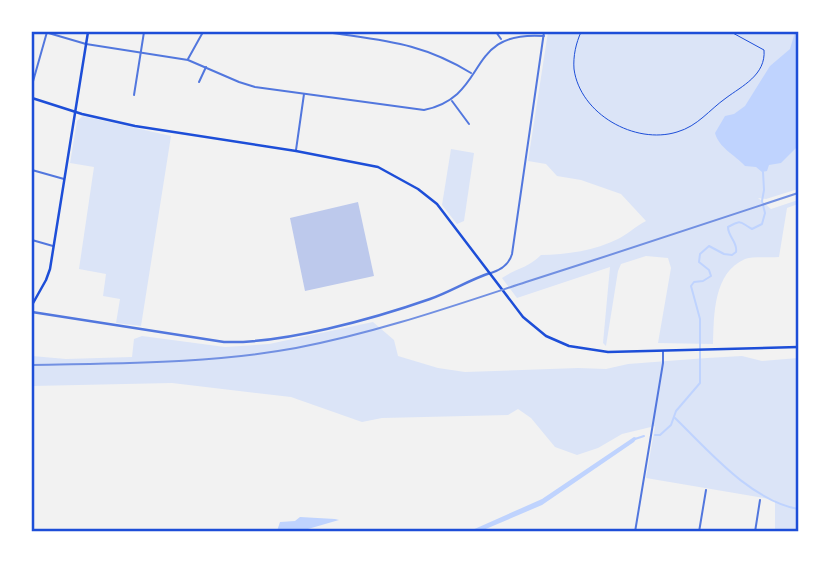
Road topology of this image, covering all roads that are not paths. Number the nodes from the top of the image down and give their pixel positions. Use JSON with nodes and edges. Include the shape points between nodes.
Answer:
{"nodes":[{"id":1,"x":46,"y":32,"type":"edge"},
{"id":2,"x":88,"y":32,"type":"edge"},
{"id":3,"x":144,"y":32,"type":"edge"},
{"id":4,"x":203,"y":32,"type":"edge"},
{"id":5,"x":327,"y":32,"type":"edge"},
{"id":6,"x":496,"y":32,"type":"edge"},
{"id":7,"x":544,"y":32,"type":"edge"},
{"id":8,"x":544,"y":36,"type":"junction"},
{"id":9,"x":502,"y":40,"type":"junction"},
{"id":10,"x":86,"y":44,"type":"junction"},
{"id":11,"x":140,"y":53,"type":"junction"},
{"id":12,"x":188,"y":60,"type":"junction"},
{"id":13,"x":206,"y":66,"type":"junction"},
{"id":14,"x":473,"y":74,"type":"junction"},
{"id":15,"x":199,"y":82,"type":"dead end"},
{"id":16,"x":32,"y":85,"type":"edge"},
{"id":17,"x":304,"y":94,"type":"junction"},
{"id":18,"x":134,"y":95,"type":"dead end"},
{"id":19,"x":32,"y":98,"type":"edge"},
{"id":20,"x":452,"y":100,"type":"junction"},
{"id":21,"x":75,"y":112,"type":"junction"},
{"id":22,"x":469,"y":124,"type":"dead end"},
{"id":23,"x":296,"y":152,"type":"junction"},
{"id":24,"x":32,"y":170,"type":"edge"},
{"id":25,"x":64,"y":179,"type":"junction"},
{"id":26,"x":32,"y":240,"type":"edge"},
{"id":27,"x":54,"y":246,"type":"junction"},
{"id":28,"x":490,"y":273,"type":"junction"},
{"id":29,"x":32,"y":305,"type":"edge"},
{"id":30,"x":32,"y":312,"type":"edge"},
{"id":31,"x":799,"y":347,"type":"edge"},
{"id":32,"x":663,"y":351,"type":"junction"},
{"id":33,"x":706,"y":490,"type":"dead end"},
{"id":34,"x":760,"y":500,"type":"dead end"},
{"id":35,"x":635,"y":531,"type":"edge"},
{"id":36,"x":699,"y":531,"type":"edge"},
{"id":37,"x":755,"y":531,"type":"edge"}],
"edges":[{"from":1,"to":10,"type":"street"},
{"from":1,"to":16,"type":"street"},
{"from":2,"to":10,"type":"main road"},
{"from":3,"to":11,"type":"street"},
{"from":4,"to":12,"type":"street"},
{"from":5,"to":14,"type":"street","via":[[409,44],[445,57]]},
{"from":6,"to":9,"type":"street"},
{"from":7,"to":8,"type":"street"},
{"from":8,"to":9,"type":"street"},
{"from":8,"to":28,"type":"street","via":[[512,254],[503,268]]},
{"from":9,"to":14,"type":"street"},
{"from":10,"to":11,"type":"street"},
{"from":10,"to":21,"type":"main road"},
{"from":11,"to":12,"type":"street"},
{"from":11,"to":18,"type":"street"},
{"from":12,"to":13,"type":"street"},
{"from":13,"to":15,"type":"street"},
{"from":13,"to":17,"type":"street","via":[[239,82]]},
{"from":14,"to":20,"type":"street"},
{"from":17,"to":20,"type":"street","via":[[424,110]]},
{"from":17,"to":23,"type":"street"},
{"from":19,"to":21,"type":"main road"},
{"from":20,"to":22,"type":"street"},
{"from":21,"to":23,"type":"main road","via":[[163,132]]},
{"from":21,"to":25,"type":"main road"},
{"from":23,"to":28,"type":"main road","via":[[365,163],[418,189],[441,207]]},
{"from":24,"to":25,"type":"street"},
{"from":25,"to":27,"type":"main road"},
{"from":26,"to":27,"type":"street"},
{"from":27,"to":29,"type":"main road","via":[[46,280]]},
{"from":28,"to":30,"type":"street","via":[[380,315],[249,342]]},
{"from":28,"to":32,"type":"main road","via":[[533,327],[554,340],[600,352]]},
{"from":31,"to":32,"type":"main road"},
{"from":32,"to":35,"type":"street"},
{"from":33,"to":36,"type":"street"},
{"from":34,"to":37,"type":"street"}]}
